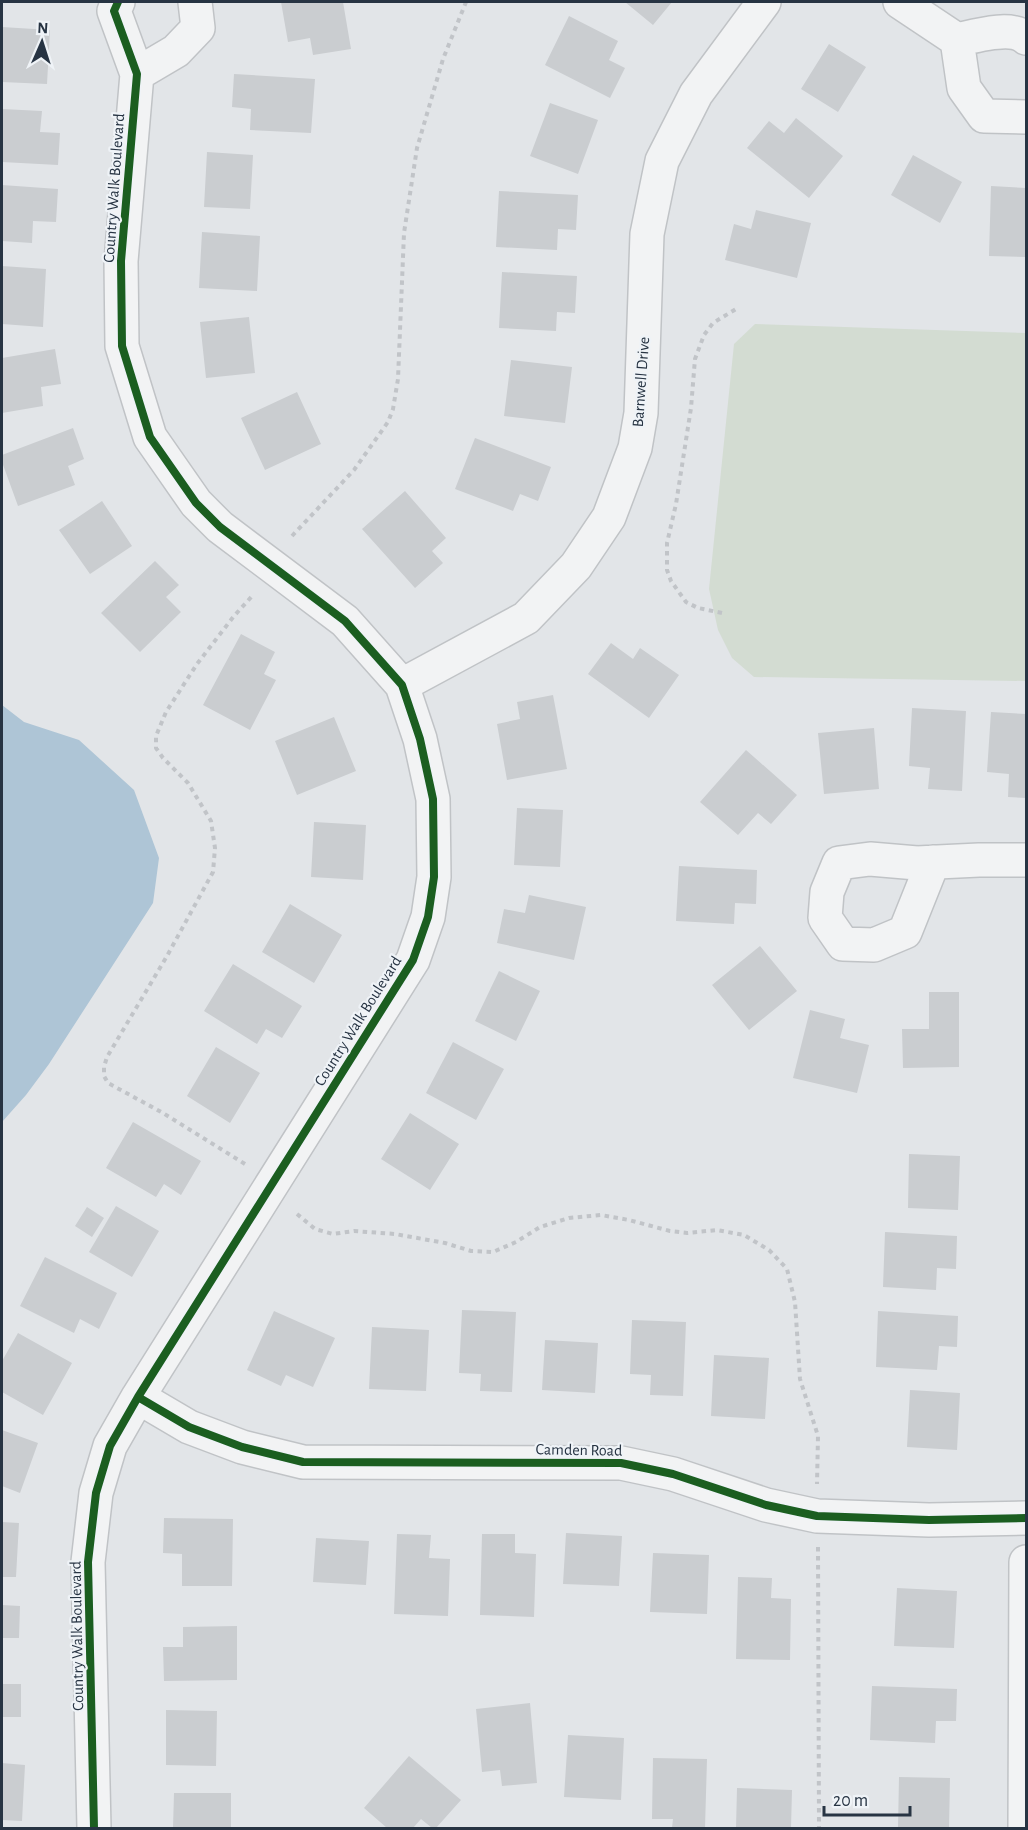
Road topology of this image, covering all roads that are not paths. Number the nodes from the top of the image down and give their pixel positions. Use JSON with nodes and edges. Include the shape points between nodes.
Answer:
{"nodes":[{"id":1,"x":118,"y":2,"type":"edge"},
{"id":2,"x":195,"y":2,"type":"edge"},
{"id":3,"x":764,"y":2,"type":"edge"},
{"id":4,"x":900,"y":2,"type":"edge"},
{"id":5,"x":1026,"y":38,"type":"edge"},
{"id":6,"x":957,"y":40,"type":"junction"},
{"id":7,"x":137,"y":74,"type":"junction"},
{"id":8,"x":1026,"y":117,"type":"edge"},
{"id":9,"x":402,"y":685,"type":"junction"},
{"id":10,"x":1026,"y":860,"type":"edge"},
{"id":11,"x":933,"y":862,"type":"dead end"},
{"id":12,"x":138,"y":1397,"type":"junction"},
{"id":13,"x":1026,"y":1518,"type":"edge"},
{"id":14,"x":1026,"y":1562,"type":"edge"},
{"id":15,"x":94,"y":1828,"type":"edge"},
{"id":16,"x":1025,"y":1828,"type":"edge"}],
"edges":[{"from":1,"to":7,"type":"street","name":"Country Walk Boulevard","via":[[114,10]]},
{"from":2,"to":7,"type":"street","via":[[198,28],[177,51]]},
{"from":3,"to":9,"type":"street","name":"Barnwell Drive","via":[[696,94],[662,161],[647,234],[641,413],[635,448],[609,517],[576,566],[526,618]]},
{"from":4,"to":6,"type":"street"},
{"from":5,"to":6,"type":"street","via":[[1020,33],[993,33]]},
{"from":6,"to":8,"type":"street","via":[[964,88],[984,116]]},
{"from":7,"to":9,"type":"street","name":"Country Walk Boulevard","via":[[121,261],[122,346],[150,437],[196,503],[220,527],[345,621]]},
{"from":9,"to":12,"type":"street","name":"Country Walk Boulevard","via":[[420,739],[433,799],[432,887],[428,917],[413,960]]},
{"from":10,"to":11,"type":"street"},
{"from":12,"to":13,"type":"street","name":"Camden Road","via":[[189,1427],[242,1447],[303,1462],[621,1463],[817,1516]]},
{"from":12,"to":15,"type":"street","name":"Country Walk Boulevard","via":[[110,1446],[96,1493],[88,1562]]},
{"from":14,"to":16,"type":"street"}]}
